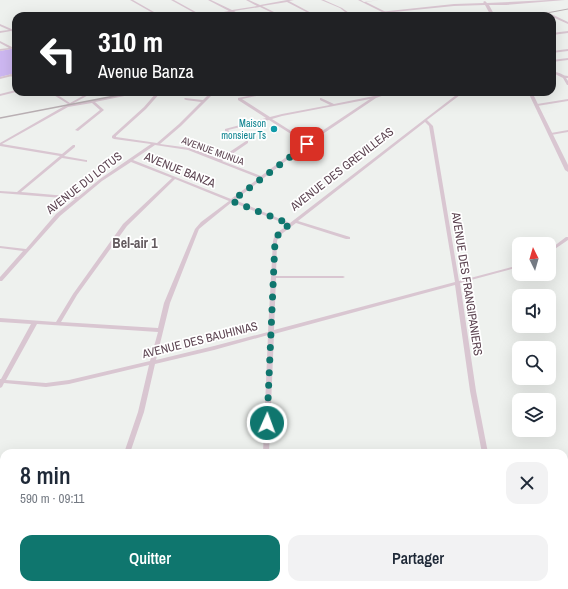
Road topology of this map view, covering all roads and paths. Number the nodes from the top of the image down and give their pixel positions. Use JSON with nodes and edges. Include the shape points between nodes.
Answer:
{"nodes":[{"id":1,"x":131,"y":0,"type":"edge"},
{"id":2,"x":172,"y":0,"type":"edge"},
{"id":3,"x":209,"y":0,"type":"edge"},
{"id":4,"x":247,"y":0,"type":"edge"},
{"id":5,"x":293,"y":0,"type":"edge"},
{"id":6,"x":322,"y":0,"type":"edge"},
{"id":7,"x":359,"y":0,"type":"edge"},
{"id":8,"x":378,"y":0,"type":"edge"},
{"id":9,"x":484,"y":0,"type":"edge"},
{"id":10,"x":563,"y":0,"type":"edge"},
{"id":11,"x":285,"y":1,"type":"edge"},
{"id":12,"x":363,"y":2,"type":"junction"},
{"id":13,"x":487,"y":4,"type":"junction"},
{"id":14,"x":261,"y":6,"type":"junction"},
{"id":15,"x":232,"y":11,"type":"junction"},
{"id":16,"x":153,"y":12,"type":"edge"},
{"id":17,"x":195,"y":12,"type":"edge"},
{"id":18,"x":226,"y":12,"type":"edge"},
{"id":19,"x":273,"y":12,"type":"edge"},
{"id":20,"x":308,"y":12,"type":"edge"},
{"id":21,"x":347,"y":12,"type":"edge"},
{"id":22,"x":384,"y":12,"type":"joint"},
{"id":23,"x":491,"y":12,"type":"edge"},
{"id":24,"x":558,"y":18,"type":"joint"},
{"id":25,"x":568,"y":18,"type":"edge"},
{"id":26,"x":568,"y":23,"type":"edge"},
{"id":27,"x":1,"y":26,"type":"edge"},
{"id":28,"x":10,"y":30,"type":"joint"},
{"id":29,"x":0,"y":32,"type":"edge"},
{"id":30,"x":568,"y":32,"type":"edge"},
{"id":31,"x":556,"y":34,"type":"edge"},
{"id":32,"x":0,"y":42,"type":"edge"},
{"id":33,"x":12,"y":48,"type":"joint"},
{"id":34,"x":0,"y":50,"type":"edge"},
{"id":35,"x":568,"y":50,"type":"edge"},
{"id":36,"x":556,"y":52,"type":"edge"},
{"id":37,"x":568,"y":60,"type":"edge"},
{"id":38,"x":557,"y":61,"type":"joint"},
{"id":39,"x":565,"y":65,"type":"dead end"},
{"id":40,"x":556,"y":74,"type":"dead end"},
{"id":41,"x":11,"y":75,"type":"edge"},
{"id":42,"x":564,"y":77,"type":"junction"},
{"id":43,"x":568,"y":77,"type":"edge"},
{"id":44,"x":0,"y":78,"type":"edge"},
{"id":45,"x":568,"y":84,"type":"edge"},
{"id":46,"x":12,"y":93,"type":"edge"},
{"id":47,"x":0,"y":96,"type":"edge"},
{"id":48,"x":57,"y":96,"type":"edge"},
{"id":49,"x":83,"y":96,"type":"edge"},
{"id":50,"x":122,"y":96,"type":"edge"},
{"id":51,"x":155,"y":96,"type":"edge"},
{"id":52,"x":208,"y":96,"type":"edge"},
{"id":53,"x":255,"y":96,"type":"edge"},
{"id":54,"x":378,"y":96,"type":"edge"},
{"id":55,"x":457,"y":96,"type":"edge"},
{"id":56,"x":532,"y":96,"type":"edge"},
{"id":57,"x":375,"y":97,"type":"junction"},
{"id":58,"x":186,"y":99,"type":"dead end"},
{"id":59,"x":320,"y":99,"type":"dead end"},
{"id":60,"x":204,"y":100,"type":"junction"},
{"id":61,"x":568,"y":100,"type":"edge"},
{"id":62,"x":93,"y":102,"type":"junction"},
{"id":63,"x":69,"y":104,"type":"junction"},
{"id":64,"x":333,"y":105,"type":"junction"},
{"id":65,"x":537,"y":106,"type":"junction"},
{"id":66,"x":65,"y":107,"type":"junction"},
{"id":67,"x":267,"y":118,"type":"junction"},
{"id":68,"x":425,"y":120,"type":"junction"},
{"id":69,"x":77,"y":130,"type":"dead end"},
{"id":70,"x":568,"y":131,"type":"edge"},
{"id":71,"x":551,"y":134,"type":"junction"},
{"id":72,"x":232,"y":136,"type":"dead end"},
{"id":73,"x":247,"y":142,"type":"dead end"},
{"id":74,"x":0,"y":144,"type":"edge"},
{"id":75,"x":156,"y":144,"type":"junction"},
{"id":76,"x":307,"y":144,"type":"junction"},
{"id":77,"x":74,"y":146,"type":"dead end"},
{"id":78,"x":61,"y":156,"type":"junction"},
{"id":79,"x":130,"y":160,"type":"junction"},
{"id":80,"x":86,"y":161,"type":"dead end"},
{"id":81,"x":219,"y":161,"type":"junction"},
{"id":82,"x":568,"y":170,"type":"edge"},
{"id":83,"x":174,"y":178,"type":"junction"},
{"id":84,"x":262,"y":178,"type":"junction"},
{"id":85,"x":0,"y":192,"type":"edge"},
{"id":86,"x":18,"y":193,"type":"junction"},
{"id":87,"x":78,"y":198,"type":"junction"},
{"id":88,"x":232,"y":201,"type":"junction"},
{"id":89,"x":293,"y":222,"type":"junction"},
{"id":90,"x":348,"y":238,"type":"dead end"},
{"id":91,"x":568,"y":238,"type":"edge"},
{"id":92,"x":0,"y":247,"type":"edge"},
{"id":93,"x":556,"y":247,"type":"edge"},
{"id":94,"x":26,"y":250,"type":"junction"},
{"id":95,"x":512,"y":268,"type":"edge"},
{"id":96,"x":274,"y":276,"type":"junction"},
{"id":97,"x":343,"y":277,"type":"dead end"},
{"id":98,"x":0,"y":280,"type":"edge"},
{"id":99,"x":457,"y":282,"type":"junction"},
{"id":100,"x":0,"y":320,"type":"edge"},
{"id":101,"x":35,"y":322,"type":"junction"},
{"id":102,"x":57,"y":324,"type":"junction"},
{"id":103,"x":159,"y":330,"type":"junction"},
{"id":104,"x":270,"y":333,"type":"junction"},
{"id":105,"x":152,"y":363,"type":"junction"},
{"id":106,"x":1,"y":383,"type":"edge"},
{"id":107,"x":128,"y":449,"type":"edge"},
{"id":108,"x":266,"y":449,"type":"edge"},
{"id":109,"x":484,"y":449,"type":"edge"}],
"edges":[{"from":1,"to":16,"type":"street"},
{"from":2,"to":17,"type":"street"},
{"from":3,"to":15,"type":"street"},
{"from":4,"to":14,"type":"street"},
{"from":5,"to":11,"type":"street"},
{"from":6,"to":21,"type":"street"},
{"from":7,"to":12,"type":"street"},
{"from":8,"to":12,"type":"street"},
{"from":9,"to":13,"type":"street"},
{"from":10,"to":13,"type":"street"},
{"from":11,"to":14,"type":"street"},
{"from":11,"to":20,"type":"street"},
{"from":12,"to":22,"type":"street"},
{"from":13,"to":22,"type":"street"},
{"from":13,"to":23,"type":"street"},
{"from":14,"to":15,"type":"street"},
{"from":14,"to":19,"type":"street"},
{"from":15,"to":18,"type":"street"},
{"from":24,"to":25,"type":"street"},
{"from":24,"to":26,"type":"street"},
{"from":27,"to":28,"type":"street"},
{"from":28,"to":29,"type":"street"},
{"from":30,"to":31,"type":"street"},
{"from":32,"to":33,"type":"street"},
{"from":33,"to":34,"type":"street"},
{"from":35,"to":36,"type":"street"},
{"from":37,"to":38,"type":"street"},
{"from":38,"to":39,"type":"street"},
{"from":40,"to":42,"type":"street"},
{"from":41,"to":44,"type":"street"},
{"from":42,"to":43,"type":"street"},
{"from":42,"to":45,"type":"street"},
{"from":46,"to":47,"type":"street"},
{"from":48,"to":63,"type":"street"},
{"from":49,"to":63,"type":"street"},
{"from":50,"to":62,"type":"street"},
{"from":51,"to":75,"type":"street","name":"AVENUE MUNUA","via":[[114,138]]},
{"from":52,"to":60,"type":"street","name":"AVENUE DU LOTUS"},
{"from":53,"to":67,"type":"street","via":[[240,99]]},
{"from":54,"to":57,"type":"street"},
{"from":55,"to":68,"type":"street","name":"AVENUE DES GREVILLEAS"},
{"from":56,"to":65,"type":"street"},
{"from":57,"to":64,"type":"street"},
{"from":57,"to":76,"type":"street"},
{"from":58,"to":60,"type":"street"},
{"from":59,"to":64,"type":"street"},
{"from":60,"to":75,"type":"street","name":"AVENUE DU LOTUS","via":[[180,125]]},
{"from":61,"to":65,"type":"street"},
{"from":62,"to":66,"type":"street"},
{"from":62,"to":69,"type":"street","via":[[102,110]]},
{"from":63,"to":66,"type":"street"},
{"from":64,"to":67,"type":"street"},
{"from":65,"to":71,"type":"street"},
{"from":66,"to":74,"type":"street"},
{"from":67,"to":72,"type":"street","via":[[226,130]]},
{"from":67,"to":76,"type":"street"},
{"from":68,"to":89,"type":"street","name":"AVENUE DES GREVILLEAS"},
{"from":68,"to":99,"type":"street","name":"AVENUE DES FRANGIPANIERS","via":[[431,126]]},
{"from":70,"to":71,"type":"street"},
{"from":71,"to":82,"type":"street"},
{"from":73,"to":81,"type":"street"},
{"from":74,"to":78,"type":"street"},
{"from":75,"to":79,"type":"street","name":"AVENUE DU LOTUS"},
{"from":75,"to":81,"type":"street","name":"AVENUE MUNUA","via":[[189,149]]},
{"from":76,"to":84,"type":"street"},
{"from":77,"to":78,"type":"street"},
{"from":78,"to":80,"type":"street"},
{"from":78,"to":86,"type":"street"},
{"from":79,"to":83,"type":"street","name":"AVENUE BANZA"},
{"from":79,"to":87,"type":"street","name":"AVENUE DU LOTUS"},
{"from":81,"to":84,"type":"street","name":"AVENUE MUNUA"},
{"from":83,"to":88,"type":"street","name":"AVENUE BANZA"},
{"from":83,"to":102,"type":"street","via":[[125,225]]},
{"from":84,"to":88,"type":"street"},
{"from":85,"to":86,"type":"street"},
{"from":86,"to":87,"type":"street"},
{"from":87,"to":94,"type":"street","name":"AVENUE DU LOTUS","via":[[52,221]]},
{"from":88,"to":89,"type":"street","name":"AVENUE BANZA"},
{"from":88,"to":103,"type":"street","via":[[197,229],[176,279]]},
{"from":89,"to":90,"type":"street","name":"AVENUE BANZA"},
{"from":89,"to":96,"type":"street","name":"AVENUE DES GREVILLEAS","via":[[276,238]]},
{"from":91,"to":93,"type":"street"},
{"from":92,"to":94,"type":"street"},
{"from":94,"to":98,"type":"street","name":"AVENUE DU LOTUS"},
{"from":95,"to":99,"type":"street","name":"AVENUE DES BAUHINIAS"},
{"from":96,"to":97,"type":"street"},
{"from":96,"to":104,"type":"street","name":"AVENUE DES GREVILLEAS"},
{"from":99,"to":104,"type":"street","name":"AVENUE DES BAUHINIAS"},
{"from":99,"to":109,"type":"street","name":"AVENUE DES FRANGIPANIERS"},
{"from":100,"to":101,"type":"street"},
{"from":101,"to":102,"type":"street"},
{"from":101,"to":106,"type":"street"},
{"from":102,"to":103,"type":"street"},
{"from":103,"to":105,"type":"street"},
{"from":104,"to":105,"type":"street","name":"AVENUE DES BAUHINIAS"},
{"from":104,"to":108,"type":"street","name":"AVENUE DES GREVILLEAS"},
{"from":105,"to":106,"type":"street","name":"AVENUE DES BAUHINIAS","via":[[58,385]]},
{"from":105,"to":107,"type":"street","via":[[137,426]]}]}
